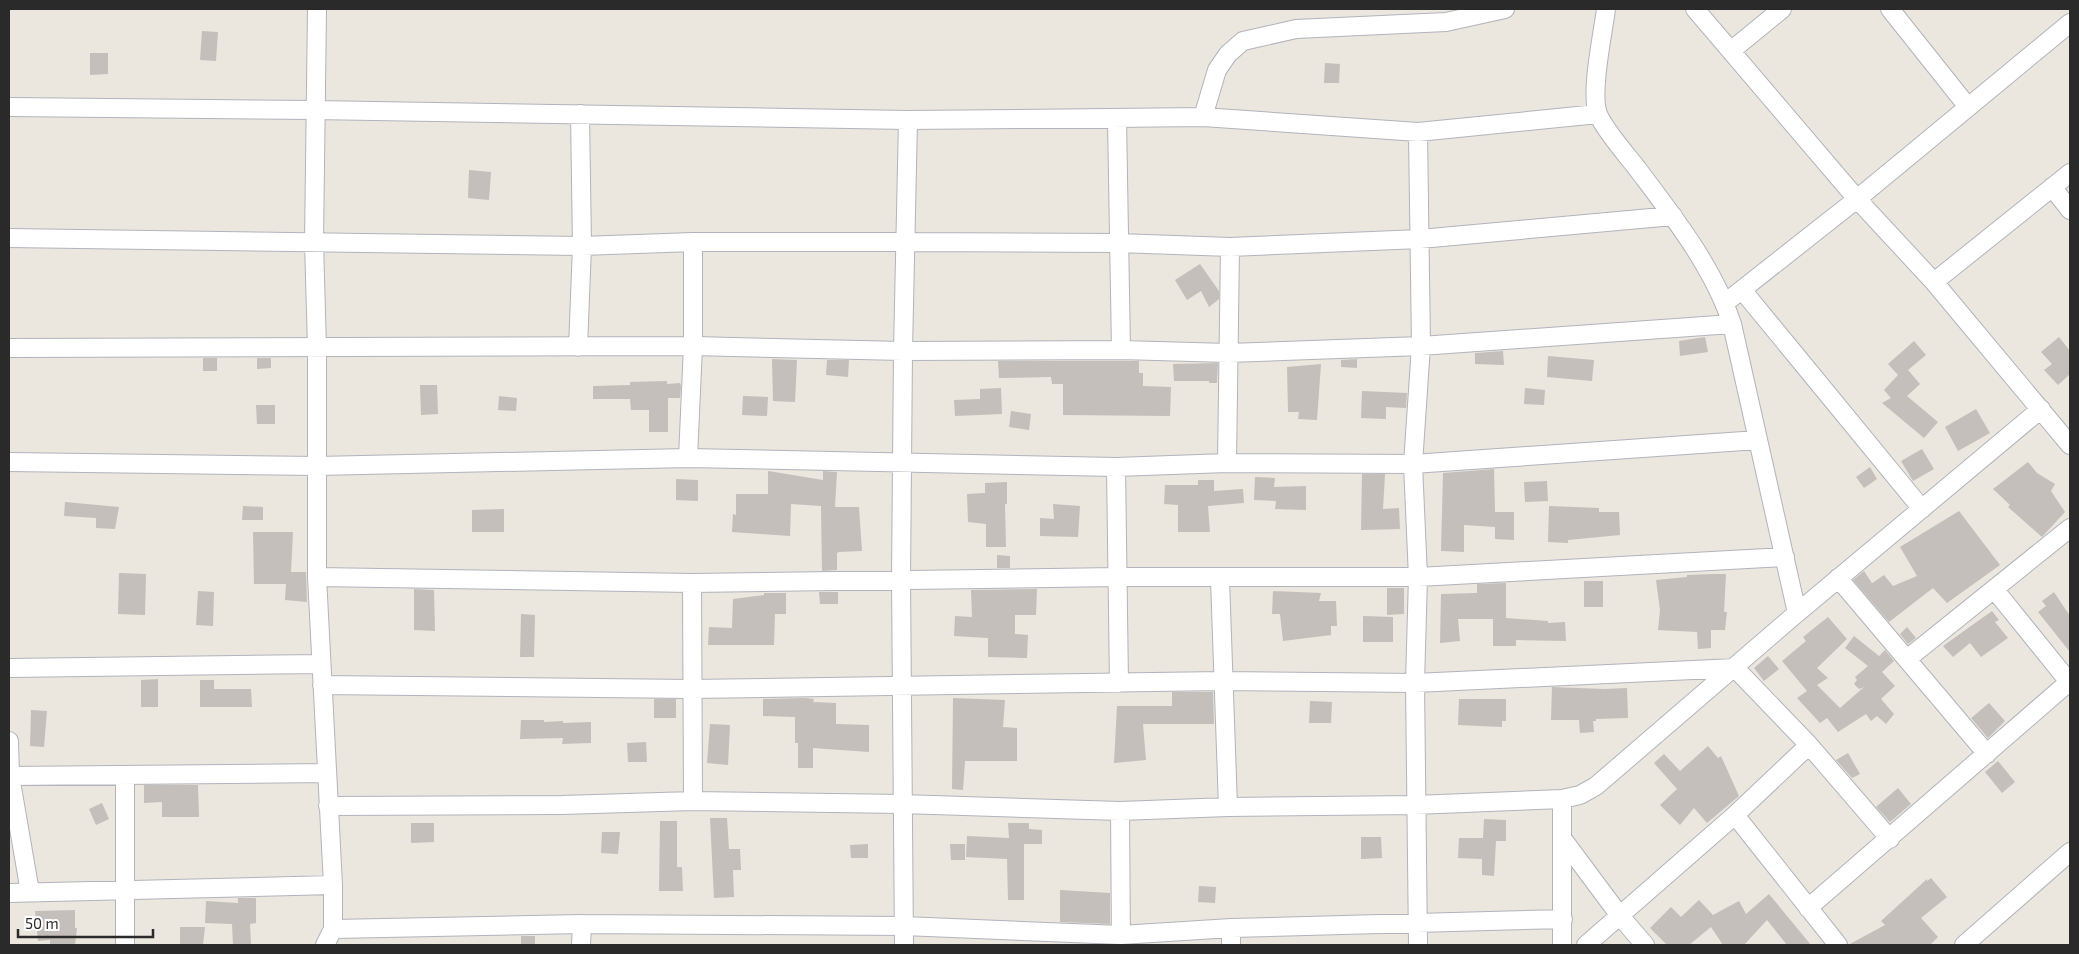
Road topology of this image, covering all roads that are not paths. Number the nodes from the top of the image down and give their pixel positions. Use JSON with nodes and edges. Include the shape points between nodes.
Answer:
{"nodes":[{"id":1,"x":317,"y":9,"type":"edge"},
{"id":2,"x":1506,"y":9,"type":"edge"},
{"id":3,"x":1606,"y":9,"type":"edge"},
{"id":4,"x":1695,"y":9,"type":"edge"},
{"id":5,"x":1782,"y":9,"type":"edge"},
{"id":6,"x":1896,"y":11,"type":"edge"},
{"id":7,"x":2070,"y":23,"type":"edge"},
{"id":8,"x":1732,"y":50,"type":"junction"},
{"id":9,"x":9,"y":107,"type":"edge"},
{"id":10,"x":1968,"y":107,"type":"junction"},
{"id":11,"x":314,"y":110,"type":"junction"},
{"id":12,"x":580,"y":114,"type":"junction"},
{"id":13,"x":1598,"y":114,"type":"junction"},
{"id":14,"x":1203,"y":117,"type":"junction"},
{"id":15,"x":1117,"y":119,"type":"junction"},
{"id":16,"x":908,"y":120,"type":"junction"},
{"id":17,"x":1418,"y":132,"type":"junction"},
{"id":18,"x":2070,"y":173,"type":"edge"},
{"id":19,"x":2052,"y":187,"type":"junction"},
{"id":20,"x":1858,"y":198,"type":"junction"},
{"id":21,"x":2070,"y":210,"type":"edge"},
{"id":22,"x":1673,"y":216,"type":"junction"},
{"id":23,"x":9,"y":238,"type":"edge"},
{"id":24,"x":1420,"y":239,"type":"junction"},
{"id":25,"x":314,"y":242,"type":"junction"},
{"id":26,"x":693,"y":242,"type":"junction"},
{"id":27,"x":905,"y":242,"type":"junction"},
{"id":28,"x":1118,"y":243,"type":"junction"},
{"id":29,"x":582,"y":246,"type":"junction"},
{"id":30,"x":1230,"y":247,"type":"junction"},
{"id":31,"x":1934,"y":282,"type":"junction"},
{"id":32,"x":1743,"y":291,"type":"junction"},
{"id":33,"x":1726,"y":303,"type":"junction"},
{"id":34,"x":1732,"y":324,"type":"junction"},
{"id":35,"x":693,"y":346,"type":"junction"},
{"id":36,"x":1421,"y":346,"type":"junction"},
{"id":37,"x":578,"y":347,"type":"junction"},
{"id":38,"x":9,"y":348,"type":"edge"},
{"id":39,"x":317,"y":348,"type":"junction"},
{"id":40,"x":1121,"y":350,"type":"junction"},
{"id":41,"x":903,"y":351,"type":"junction"},
{"id":42,"x":1228,"y":353,"type":"junction"},
{"id":43,"x":2041,"y":409,"type":"junction"},
{"id":44,"x":2068,"y":438,"type":"edge"},
{"id":45,"x":1758,"y":440,"type":"junction"},
{"id":46,"x":688,"y":458,"type":"junction"},
{"id":47,"x":9,"y":462,"type":"edge"},
{"id":48,"x":903,"y":463,"type":"junction"},
{"id":49,"x":1227,"y":463,"type":"junction"},
{"id":50,"x":1413,"y":464,"type":"junction"},
{"id":51,"x":317,"y":466,"type":"junction"},
{"id":52,"x":1116,"y":467,"type":"junction"},
{"id":53,"x":1922,"y":509,"type":"junction"},
{"id":54,"x":2070,"y":528,"type":"edge"},
{"id":55,"x":1785,"y":558,"type":"junction"},
{"id":56,"x":316,"y":577,"type":"junction"},
{"id":57,"x":1117,"y":577,"type":"junction"},
{"id":58,"x":1418,"y":578,"type":"junction"},
{"id":59,"x":1838,"y":578,"type":"junction"},
{"id":60,"x":901,"y":579,"type":"junction"},
{"id":61,"x":1220,"y":579,"type":"junction"},
{"id":62,"x":692,"y":583,"type":"junction"},
{"id":63,"x":1994,"y":589,"type":"junction"},
{"id":64,"x":1797,"y":612,"type":"junction"},
{"id":65,"x":1907,"y":659,"type":"junction"},
{"id":66,"x":320,"y":664,"type":"junction"},
{"id":67,"x":9,"y":668,"type":"edge"},
{"id":68,"x":1735,"y":668,"type":"junction"},
{"id":69,"x":1222,"y":681,"type":"junction"},
{"id":70,"x":2070,"y":682,"type":"edge"},
{"id":71,"x":1119,"y":683,"type":"junction"},
{"id":72,"x":1415,"y":683,"type":"junction"},
{"id":73,"x":322,"y":686,"type":"junction"},
{"id":74,"x":903,"y":686,"type":"junction"},
{"id":75,"x":691,"y":689,"type":"junction"},
{"id":76,"x":9,"y":741,"type":"edge"},
{"id":77,"x":1809,"y":745,"type":"junction"},
{"id":78,"x":1987,"y":754,"type":"junction"},
{"id":79,"x":327,"y":773,"type":"junction"},
{"id":80,"x":125,"y":775,"type":"junction"},
{"id":81,"x":9,"y":776,"type":"edge"},
{"id":82,"x":1562,"y":800,"type":"junction"},
{"id":83,"x":693,"y":801,"type":"junction"},
{"id":84,"x":902,"y":804,"type":"junction"},
{"id":85,"x":1416,"y":805,"type":"junction"},
{"id":86,"x":328,"y":806,"type":"junction"},
{"id":87,"x":1228,"y":807,"type":"junction"},
{"id":88,"x":1120,"y":811,"type":"junction"},
{"id":89,"x":1735,"y":815,"type":"junction"},
{"id":90,"x":1562,"y":838,"type":"junction"},
{"id":91,"x":1890,"y":839,"type":"junction"},
{"id":92,"x":2070,"y":852,"type":"edge"},
{"id":93,"x":333,"y":885,"type":"junction"},
{"id":94,"x":30,"y":892,"type":"junction"},
{"id":95,"x":126,"y":892,"type":"junction"},
{"id":96,"x":9,"y":893,"type":"edge"},
{"id":97,"x":1808,"y":908,"type":"junction"},
{"id":98,"x":1620,"y":916,"type":"junction"},
{"id":99,"x":1563,"y":919,"type":"junction"},
{"id":100,"x":582,"y":924,"type":"junction"},
{"id":101,"x":1418,"y":924,"type":"junction"},
{"id":102,"x":904,"y":926,"type":"junction"},
{"id":103,"x":333,"y":929,"type":"junction"},
{"id":104,"x":1231,"y":937,"type":"edge"},
{"id":105,"x":1121,"y":940,"type":"edge"},
{"id":106,"x":125,"y":945,"type":"edge"},
{"id":107,"x":325,"y":945,"type":"edge"},
{"id":108,"x":581,"y":945,"type":"edge"},
{"id":109,"x":904,"y":945,"type":"edge"},
{"id":110,"x":1418,"y":945,"type":"edge"},
{"id":111,"x":1562,"y":945,"type":"edge"},
{"id":112,"x":1586,"y":945,"type":"edge"},
{"id":113,"x":1645,"y":945,"type":"edge"},
{"id":114,"x":1838,"y":945,"type":"edge"},
{"id":115,"x":1964,"y":945,"type":"edge"}],
"edges":[{"from":1,"to":11,"type":"street"},
{"from":2,"to":14,"type":"street","via":[[1446,22],[1296,29],[1243,41],[1217,70]]},
{"from":3,"to":13,"type":"street","via":[[1596,89]]},
{"from":4,"to":8,"type":"street"},
{"from":5,"to":8,"type":"street"},
{"from":6,"to":10,"type":"street"},
{"from":7,"to":10,"type":"street"},
{"from":8,"to":20,"type":"street"},
{"from":9,"to":11,"type":"street"},
{"from":10,"to":20,"type":"street"},
{"from":11,"to":12,"type":"street"},
{"from":11,"to":25,"type":"street"},
{"from":12,"to":16,"type":"street"},
{"from":12,"to":29,"type":"street"},
{"from":13,"to":17,"type":"street"},
{"from":13,"to":22,"type":"street"},
{"from":14,"to":15,"type":"street"},
{"from":14,"to":17,"type":"street"},
{"from":15,"to":16,"type":"street"},
{"from":15,"to":28,"type":"street"},
{"from":16,"to":27,"type":"street"},
{"from":17,"to":24,"type":"street"},
{"from":18,"to":19,"type":"street"},
{"from":19,"to":21,"type":"street"},
{"from":19,"to":31,"type":"street"},
{"from":20,"to":31,"type":"street"},
{"from":20,"to":32,"type":"street"},
{"from":22,"to":24,"type":"street"},
{"from":22,"to":33,"type":"street"},
{"from":23,"to":25,"type":"street"},
{"from":24,"to":30,"type":"street"},
{"from":24,"to":36,"type":"street"},
{"from":25,"to":29,"type":"street"},
{"from":25,"to":39,"type":"street"},
{"from":26,"to":27,"type":"street"},
{"from":26,"to":29,"type":"street"},
{"from":26,"to":35,"type":"street"},
{"from":27,"to":28,"type":"street"},
{"from":27,"to":41,"type":"street"},
{"from":28,"to":30,"type":"street"},
{"from":28,"to":40,"type":"street"},
{"from":29,"to":37,"type":"street"},
{"from":30,"to":42,"type":"street"},
{"from":31,"to":43,"type":"street"},
{"from":32,"to":33,"type":"street"},
{"from":32,"to":53,"type":"street"},
{"from":33,"to":34,"type":"street"},
{"from":34,"to":36,"type":"street"},
{"from":34,"to":45,"type":"street"},
{"from":35,"to":37,"type":"street"},
{"from":35,"to":41,"type":"street"},
{"from":35,"to":46,"type":"street"},
{"from":36,"to":42,"type":"street"},
{"from":36,"to":50,"type":"street"},
{"from":37,"to":39,"type":"street"},
{"from":38,"to":39,"type":"street"},
{"from":39,"to":51,"type":"street"},
{"from":40,"to":41,"type":"street"},
{"from":40,"to":42,"type":"street"},
{"from":41,"to":48,"type":"street"},
{"from":42,"to":49,"type":"street"},
{"from":43,"to":44,"type":"street"},
{"from":43,"to":53,"type":"street"},
{"from":45,"to":50,"type":"street"},
{"from":45,"to":55,"type":"street"},
{"from":46,"to":48,"type":"street"},
{"from":46,"to":51,"type":"street"},
{"from":47,"to":51,"type":"street"},
{"from":48,"to":52,"type":"street"},
{"from":48,"to":60,"type":"street"},
{"from":49,"to":50,"type":"street"},
{"from":49,"to":52,"type":"street"},
{"from":50,"to":58,"type":"street"},
{"from":51,"to":56,"type":"street"},
{"from":52,"to":57,"type":"street"},
{"from":53,"to":59,"type":"street"},
{"from":54,"to":63,"type":"street"},
{"from":55,"to":58,"type":"street"},
{"from":55,"to":64,"type":"street"},
{"from":56,"to":62,"type":"street"},
{"from":56,"to":66,"type":"street"},
{"from":57,"to":60,"type":"street"},
{"from":57,"to":61,"type":"street"},
{"from":57,"to":71,"type":"street"},
{"from":58,"to":61,"type":"street"},
{"from":58,"to":72,"type":"street"},
{"from":59,"to":64,"type":"street"},
{"from":59,"to":65,"type":"street"},
{"from":60,"to":62,"type":"street"},
{"from":60,"to":74,"type":"street"},
{"from":61,"to":69,"type":"street"},
{"from":62,"to":75,"type":"street"},
{"from":63,"to":65,"type":"street"},
{"from":63,"to":70,"type":"street"},
{"from":64,"to":68,"type":"street"},
{"from":65,"to":78,"type":"street"},
{"from":66,"to":67,"type":"street"},
{"from":66,"to":73,"type":"street"},
{"from":68,"to":72,"type":"street"},
{"from":68,"to":77,"type":"street"},
{"from":68,"to":82,"type":"street","via":[[1596,786]]},
{"from":69,"to":71,"type":"street"},
{"from":69,"to":72,"type":"street"},
{"from":69,"to":87,"type":"street"},
{"from":70,"to":78,"type":"street"},
{"from":71,"to":74,"type":"street"},
{"from":72,"to":85,"type":"street"},
{"from":73,"to":75,"type":"street"},
{"from":73,"to":79,"type":"street"},
{"from":74,"to":75,"type":"street"},
{"from":74,"to":84,"type":"street"},
{"from":75,"to":83,"type":"street"},
{"from":76,"to":81,"type":"street"},
{"from":77,"to":89,"type":"street"},
{"from":77,"to":91,"type":"street"},
{"from":78,"to":91,"type":"street"},
{"from":79,"to":80,"type":"street"},
{"from":79,"to":86,"type":"street"},
{"from":80,"to":81,"type":"street"},
{"from":80,"to":95,"type":"street"},
{"from":81,"to":94,"type":"street"},
{"from":82,"to":85,"type":"street"},
{"from":82,"to":90,"type":"street"},
{"from":83,"to":84,"type":"street"},
{"from":83,"to":86,"type":"street"},
{"from":84,"to":88,"type":"street"},
{"from":84,"to":102,"type":"street"},
{"from":85,"to":87,"type":"street"},
{"from":85,"to":101,"type":"street"},
{"from":86,"to":93,"type":"street"},
{"from":87,"to":88,"type":"street"},
{"from":88,"to":105,"type":"street"},
{"from":89,"to":97,"type":"street"},
{"from":89,"to":98,"type":"street"},
{"from":90,"to":98,"type":"street"},
{"from":90,"to":99,"type":"street"},
{"from":91,"to":97,"type":"street"},
{"from":92,"to":115,"type":"street"},
{"from":93,"to":95,"type":"street"},
{"from":93,"to":103,"type":"street"},
{"from":94,"to":95,"type":"street"},
{"from":94,"to":96,"type":"street"},
{"from":95,"to":106,"type":"street"},
{"from":97,"to":114,"type":"street"},
{"from":98,"to":112,"type":"street"},
{"from":98,"to":113,"type":"street"},
{"from":99,"to":101,"type":"street"},
{"from":99,"to":111,"type":"street"},
{"from":100,"to":102,"type":"street"},
{"from":100,"to":103,"type":"street"},
{"from":100,"to":108,"type":"street"},
{"from":101,"to":104,"type":"street"},
{"from":101,"to":110,"type":"street"},
{"from":102,"to":105,"type":"street"},
{"from":102,"to":109,"type":"street"},
{"from":103,"to":107,"type":"street"},
{"from":104,"to":105,"type":"street"}]}
